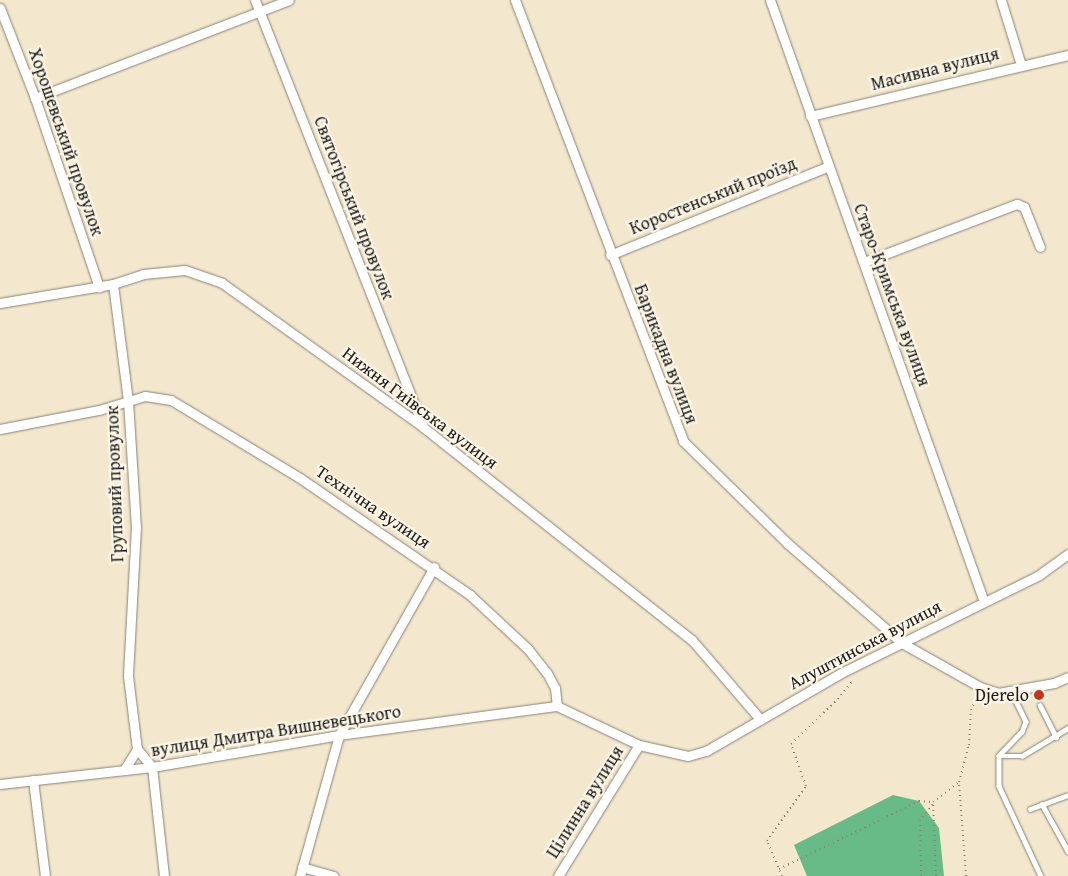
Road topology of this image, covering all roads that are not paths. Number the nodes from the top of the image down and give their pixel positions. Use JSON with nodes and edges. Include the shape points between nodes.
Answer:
{"nodes":[{"id":1,"x":255,"y":0,"type":"edge"},
{"id":2,"x":289,"y":0,"type":"edge"},
{"id":3,"x":515,"y":0,"type":"edge"},
{"id":4,"x":770,"y":0,"type":"edge"},
{"id":5,"x":1002,"y":0,"type":"edge"},
{"id":6,"x":0,"y":8,"type":"edge"},
{"id":7,"x":259,"y":11,"type":"junction"},
{"id":8,"x":1068,"y":55,"type":"edge"},
{"id":9,"x":1022,"y":64,"type":"junction"},
{"id":10,"x":35,"y":98,"type":"junction"},
{"id":11,"x":810,"y":116,"type":"junction"},
{"id":12,"x":829,"y":166,"type":"junction"},
{"id":13,"x":1040,"y":247,"type":"dead end"},
{"id":14,"x":610,"y":256,"type":"junction"},
{"id":15,"x":864,"y":262,"type":"junction"},
{"id":16,"x":113,"y":284,"type":"junction"},
{"id":17,"x":99,"y":287,"type":"junction"},
{"id":18,"x":0,"y":303,"type":"edge"},
{"id":19,"x":128,"y":401,"type":"junction"},
{"id":20,"x":423,"y":428,"type":"junction"},
{"id":21,"x":0,"y":429,"type":"edge"},
{"id":22,"x":1068,"y":554,"type":"edge"},
{"id":23,"x":434,"y":567,"type":"junction"},
{"id":24,"x":984,"y":602,"type":"junction"},
{"id":25,"x":902,"y":643,"type":"junction"},
{"id":26,"x":1068,"y":677,"type":"edge"},
{"id":27,"x":998,"y":692,"type":"junction"},
{"id":28,"x":1040,"y":705,"type":"dead end"},
{"id":29,"x":557,"y":706,"type":"junction"},
{"id":30,"x":760,"y":719,"type":"junction"},
{"id":31,"x":1068,"y":728,"type":"edge"},
{"id":32,"x":339,"y":735,"type":"junction"},
{"id":33,"x":1056,"y":737,"type":"junction"},
{"id":34,"x":639,"y":745,"type":"junction"},
{"id":35,"x":137,"y":749,"type":"junction"},
{"id":36,"x":999,"y":756,"type":"junction"},
{"id":37,"x":152,"y":767,"type":"junction"},
{"id":38,"x":124,"y":770,"type":"junction"},
{"id":39,"x":33,"y":780,"type":"junction"},
{"id":40,"x":0,"y":784,"type":"edge"},
{"id":41,"x":1068,"y":795,"type":"edge"},
{"id":42,"x":1042,"y":804,"type":"junction"},
{"id":43,"x":1030,"y":809,"type":"dead end"},
{"id":44,"x":1068,"y":851,"type":"edge"},
{"id":45,"x":301,"y":871,"type":"edge"},
{"id":46,"x":44,"y":876,"type":"edge"},
{"id":47,"x":164,"y":876,"type":"edge"},
{"id":48,"x":334,"y":876,"type":"edge"},
{"id":49,"x":558,"y":876,"type":"edge"},
{"id":50,"x":1041,"y":876,"type":"edge"}],
"edges":[{"from":1,"to":7,"type":"street","name":"Святогірський провулок"},
{"from":2,"to":7,"type":"street"},
{"from":3,"to":14,"type":"street","name":"Барикадна вулиця"},
{"from":4,"to":11,"type":"street","name":"Старо-Кримська вулиця"},
{"from":5,"to":9,"type":"street"},
{"from":6,"to":10,"type":"street","name":"Хорошевський провулок"},
{"from":7,"to":10,"type":"street"},
{"from":7,"to":20,"type":"street","name":"Святогірський провулок"},
{"from":8,"to":9,"type":"street","name":"Масивна вулиця"},
{"from":9,"to":11,"type":"street","name":"Масивна вулиця"},
{"from":10,"to":17,"type":"street","name":"Хорошевський провулок"},
{"from":11,"to":12,"type":"street","name":"Старо-Кримська вулиця"},
{"from":12,"to":14,"type":"street","name":"Коростенський проїзд"},
{"from":12,"to":15,"type":"street","name":"Старо-Кримська вулиця"},
{"from":13,"to":15,"type":"street","via":[[1024,208],[1017,204]]},
{"from":14,"to":25,"type":"street","name":"Барикадна вулиця","via":[[683,441],[787,543]]},
{"from":15,"to":24,"type":"street","name":"Старо-Кримська вулиця"},
{"from":16,"to":17,"type":"street","name":"Нижня Гиївська вулиця"},
{"from":16,"to":19,"type":"street","name":"Груповий провулок"},
{"from":16,"to":20,"type":"street","name":"Нижня Гиївська вулиця","via":[[143,274],[185,270],[222,282]]},
{"from":17,"to":18,"type":"street","name":"Нижня Гиївська вулиця"},
{"from":19,"to":21,"type":"street","name":"Технічна вулиця","via":[[99,410]]},
{"from":19,"to":23,"type":"street","name":"Технічна вулиця","via":[[145,396],[171,400],[300,478]]},
{"from":19,"to":35,"type":"street","name":"Груповий провулок","via":[[136,527],[128,676]]},
{"from":20,"to":30,"type":"street","name":"Нижня Гиївська вулиця","via":[[692,640]]},
{"from":22,"to":24,"type":"street","name":"Алуштинська вулиця","via":[[1039,575]]},
{"from":23,"to":29,"type":"street","name":"Технічна вулиця","via":[[470,595],[528,649],[555,688]]},
{"from":23,"to":32,"type":"street"},
{"from":24,"to":25,"type":"street","name":"Алуштинська вулиця"},
{"from":25,"to":27,"type":"street","name":"Барикадна вулиця","via":[[980,687]]},
{"from":25,"to":30,"type":"street","name":"Алуштинська вулиця"},
{"from":26,"to":27,"type":"street","via":[[1054,683]]},
{"from":27,"to":36,"type":"lane","via":[[1015,699],[1026,722],[1022,732]]},
{"from":28,"to":33,"type":"lane"},
{"from":29,"to":32,"type":"street","name":"вулиця Дмитра Вишневецького"},
{"from":29,"to":34,"type":"street"},
{"from":30,"to":34,"type":"street","name":"Алуштинська вулиця","via":[[697,755]]},
{"from":31,"to":33,"type":"lane"},
{"from":32,"to":37,"type":"street","name":"вулиця Дмитра Вишневецького"},
{"from":32,"to":45,"type":"street"},
{"from":33,"to":36,"type":"lane","via":[[1022,756]]},
{"from":34,"to":49,"type":"street","name":"Цілинна вулиця"},
{"from":35,"to":37,"type":"street"},
{"from":35,"to":38,"type":"street"},
{"from":36,"to":50,"type":"lane","via":[[999,786]]},
{"from":37,"to":38,"type":"street","name":"вулиця Дмитра Вишневецького"},
{"from":37,"to":47,"type":"street"},
{"from":38,"to":39,"type":"street","name":"вулиця Дмитра Вишневецького"},
{"from":39,"to":40,"type":"street","name":"вулиця Дмитра Вишневецького"},
{"from":39,"to":46,"type":"street"},
{"from":41,"to":42,"type":"lane"},
{"from":42,"to":43,"type":"lane"},
{"from":42,"to":44,"type":"lane"},
{"from":45,"to":48,"type":"street"}]}
